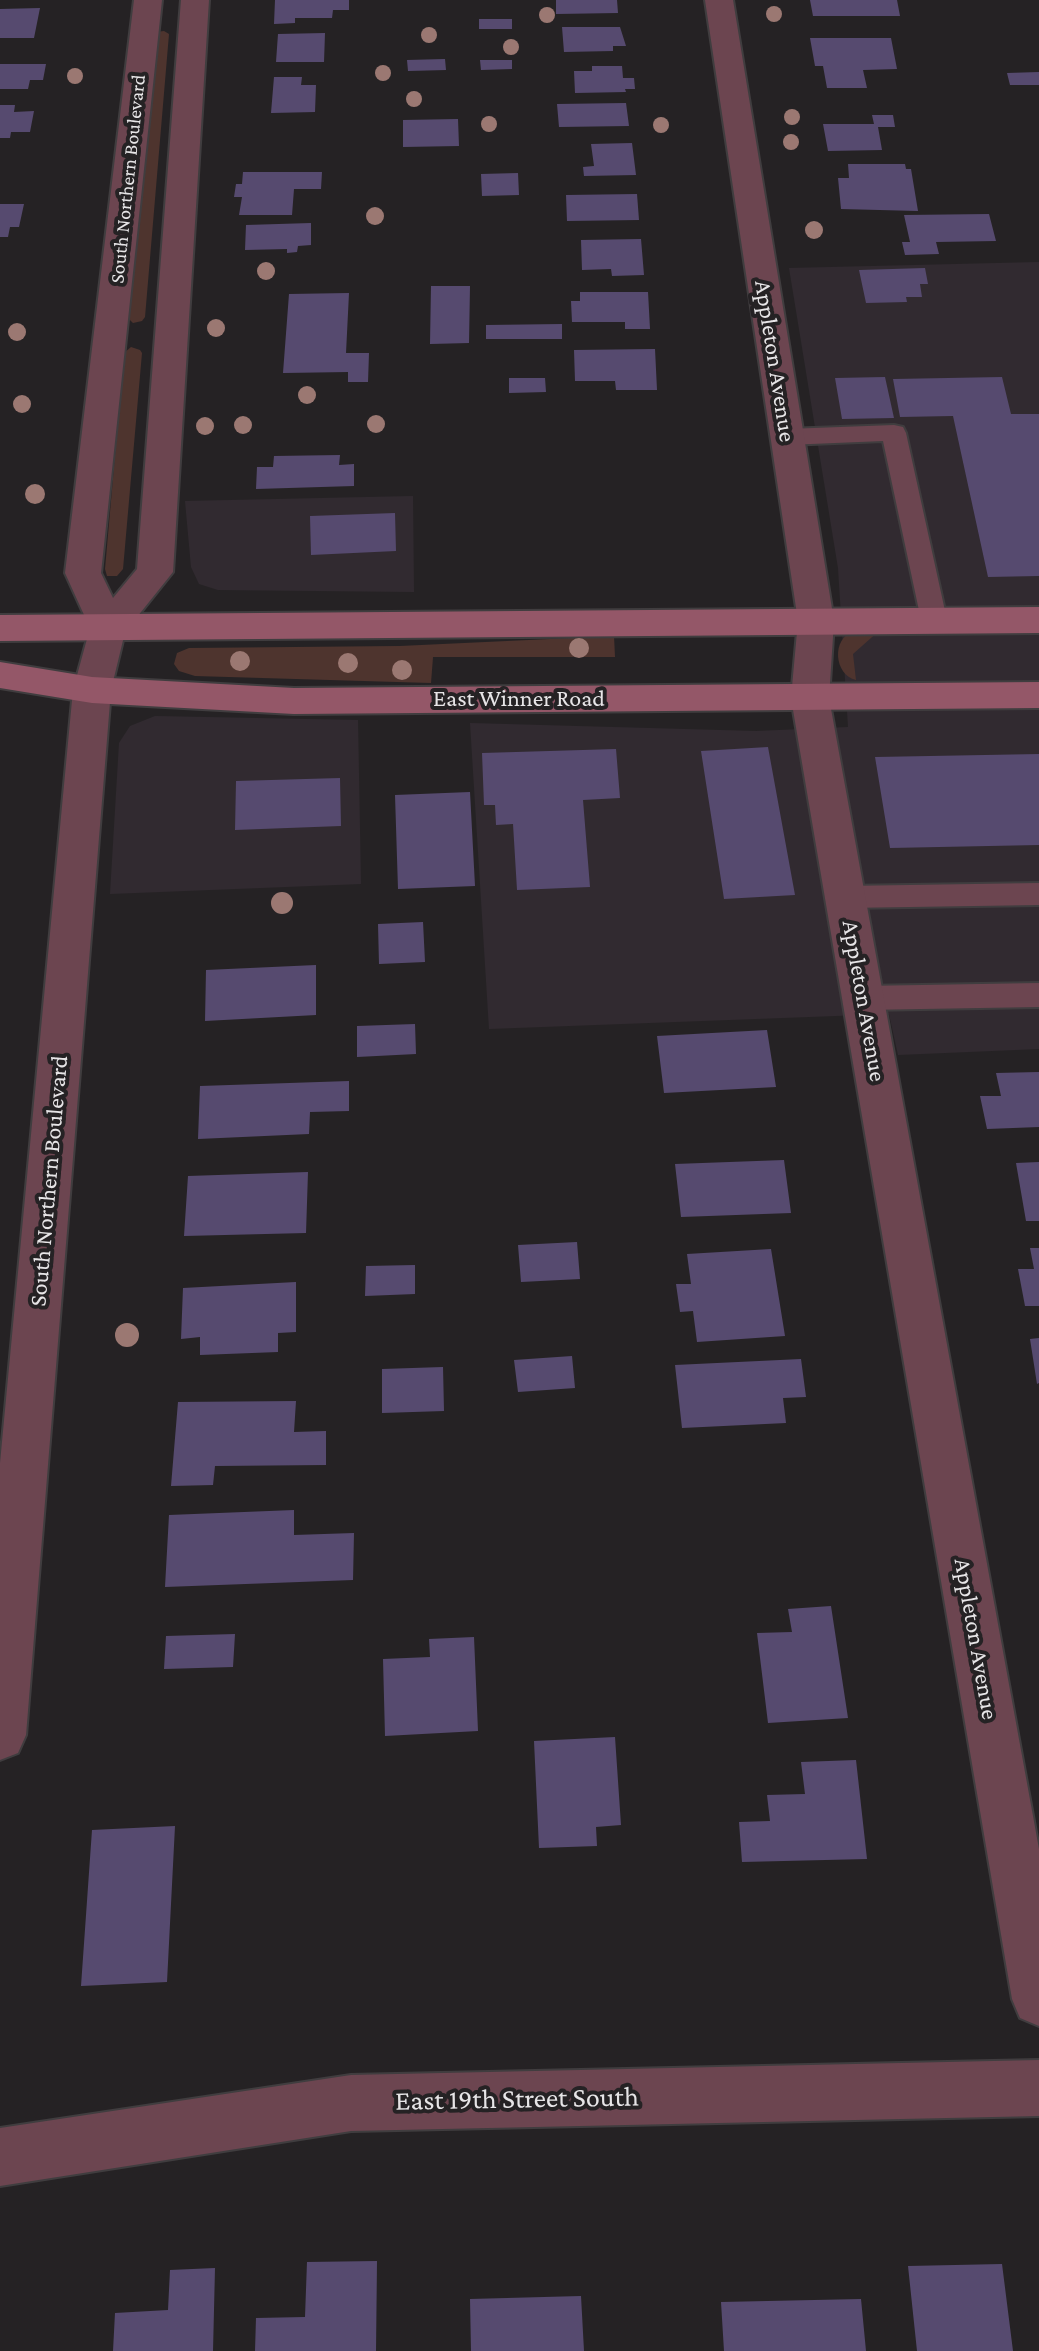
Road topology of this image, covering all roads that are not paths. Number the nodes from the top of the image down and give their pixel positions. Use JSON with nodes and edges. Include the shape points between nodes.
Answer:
{"nodes":[{"id":1,"x":719,"y":0,"type":"edge"},
{"id":2,"x":194,"y":10,"type":"edge"},
{"id":3,"x":147,"y":11,"type":"edge"},
{"id":4,"x":171,"y":335,"type":"junction"},
{"id":5,"x":110,"y":337,"type":"junction"},
{"id":6,"x":787,"y":437,"type":"junction"},
{"id":7,"x":934,"y":620,"type":"junction"},
{"id":8,"x":1039,"y":620,"type":"edge"},
{"id":9,"x":816,"y":621,"type":"junction"},
{"id":10,"x":0,"y":628,"type":"edge"},
{"id":11,"x":108,"y":628,"type":"junction"},
{"id":12,"x":2,"y":677,"type":"edge"},
{"id":13,"x":92,"y":690,"type":"junction"},
{"id":14,"x":1039,"y":695,"type":"edge"},
{"id":15,"x":810,"y":698,"type":"junction"},
{"id":16,"x":1039,"y":894,"type":"edge"},
{"id":17,"x":845,"y":897,"type":"junction"},
{"id":18,"x":1039,"y":995,"type":"edge"},
{"id":19,"x":863,"y":998,"type":"junction"},
{"id":20,"x":0,"y":1735,"type":"edge"},
{"id":21,"x":1039,"y":1999,"type":"edge"},
{"id":22,"x":1039,"y":2088,"type":"edge"},
{"id":23,"x":0,"y":2157,"type":"edge"}],
"edges":[{"from":1,"to":6,"type":"street","name":"Appleton Avenue"},
{"from":2,"to":3,"type":"street","name":"South Northern Boulevard"},
{"from":2,"to":4,"type":"street","name":"South Northern Boulevard"},
{"from":3,"to":5,"type":"street","name":"South Northern Boulevard"},
{"from":4,"to":5,"type":"street"},
{"from":4,"to":11,"type":"street","name":"South Northern Boulevard","via":[[155,572]]},
{"from":5,"to":11,"type":"street","name":"South Northern Boulevard","via":[[83,573]]},
{"from":6,"to":7,"type":"lane","via":[[894,433]]},
{"from":6,"to":9,"type":"street","name":"Appleton Avenue"},
{"from":7,"to":8,"type":"street"},
{"from":7,"to":9,"type":"street"},
{"from":9,"to":11,"type":"street"},
{"from":9,"to":15,"type":"street","name":"Appleton Avenue"},
{"from":10,"to":11,"type":"street"},
{"from":11,"to":13,"type":"street","name":"South Northern Boulevard"},
{"from":12,"to":13,"type":"street","name":"East Winner Road"},
{"from":13,"to":15,"type":"street","name":"East Winner Road","via":[[294,701]]},
{"from":13,"to":20,"type":"street","name":"South Northern Boulevard"},
{"from":14,"to":15,"type":"street","name":"East Winner Road"},
{"from":15,"to":17,"type":"street","name":"Appleton Avenue"},
{"from":16,"to":17,"type":"lane"},
{"from":17,"to":19,"type":"street","name":"Appleton Avenue"},
{"from":18,"to":19,"type":"lane"},
{"from":19,"to":21,"type":"street","name":"Appleton Avenue"},
{"from":22,"to":23,"type":"street","name":"East 19th Street South","via":[[351,2103]]}]}
